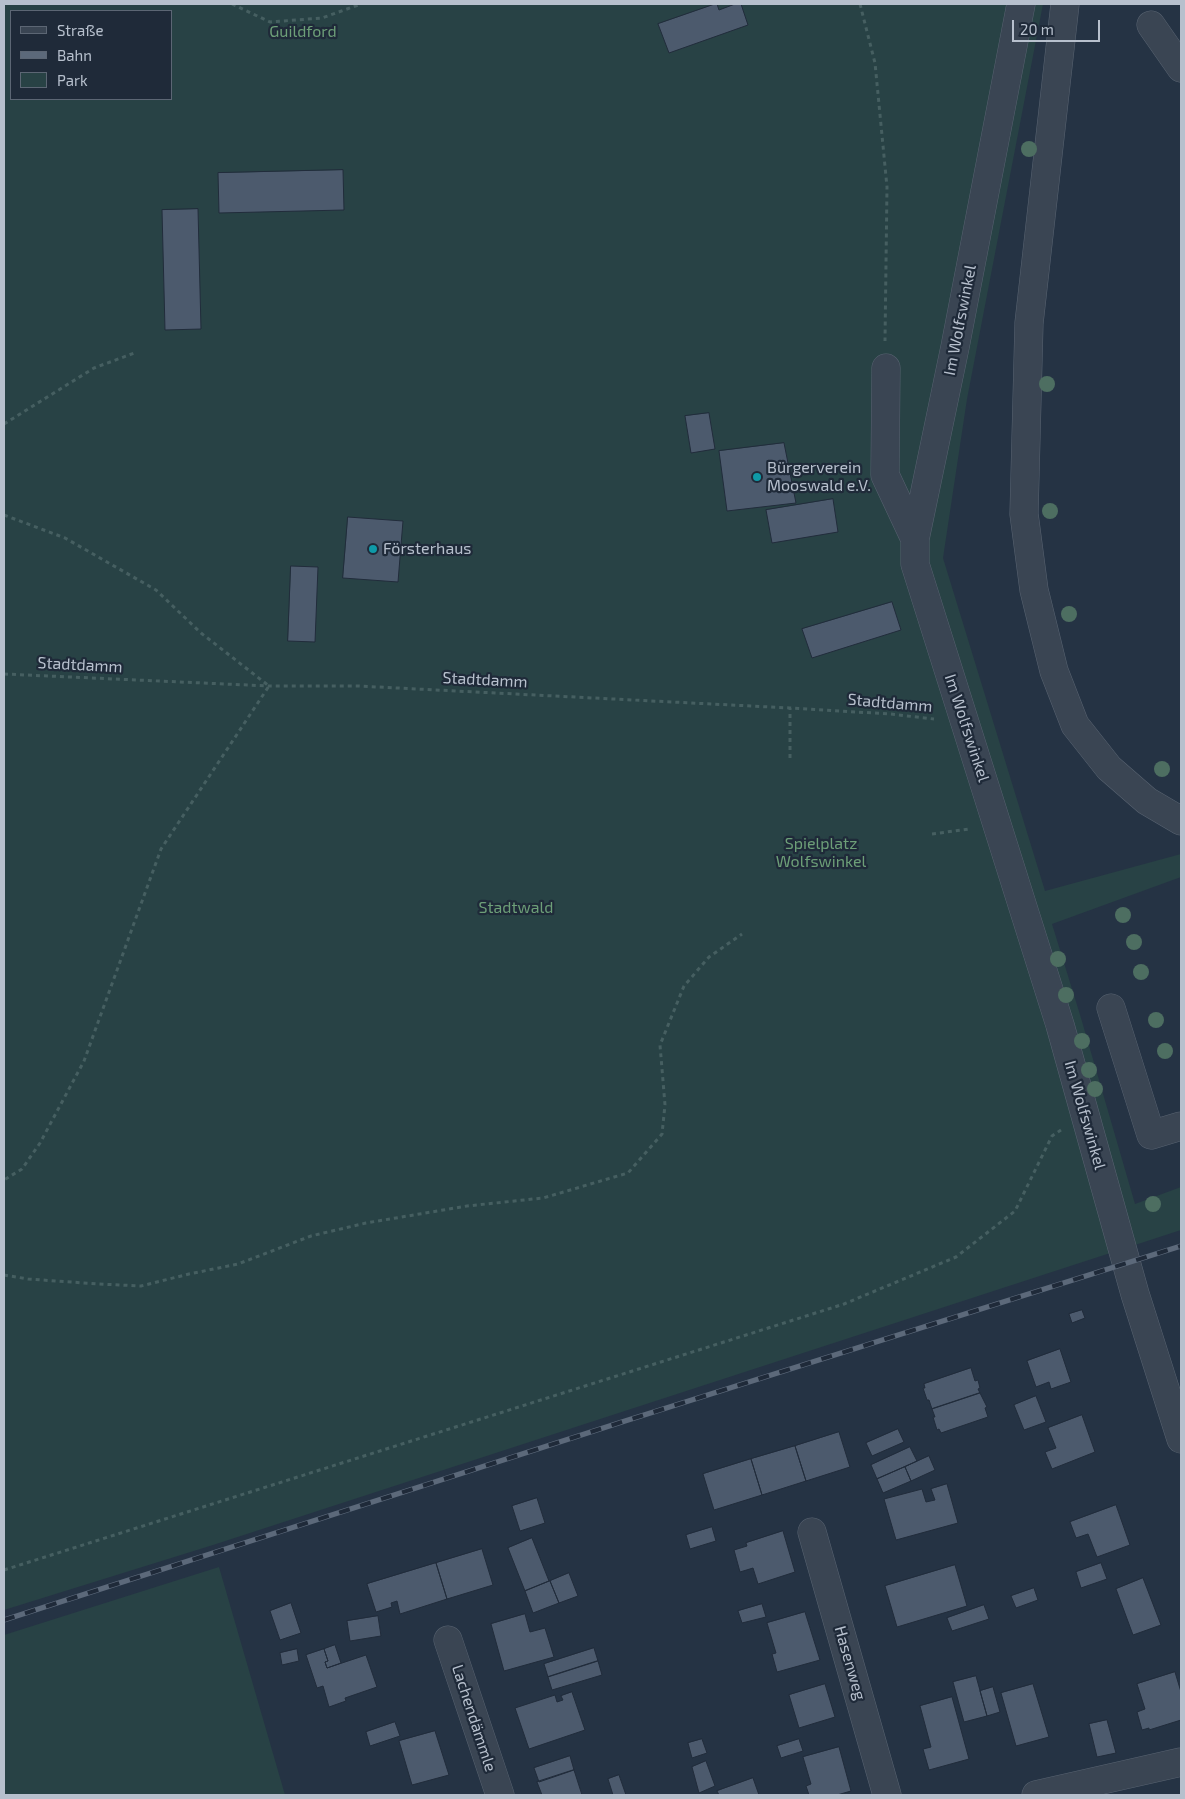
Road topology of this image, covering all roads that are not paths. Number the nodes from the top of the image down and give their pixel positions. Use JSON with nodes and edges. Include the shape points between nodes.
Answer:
{"nodes":[{"id":1,"x":1021,"y":4,"type":"edge"},
{"id":2,"x":1065,"y":4,"type":"edge"},
{"id":3,"x":1151,"y":25,"type":"dead end"},
{"id":4,"x":1181,"y":68,"type":"edge"},
{"id":5,"x":885,"y":355,"type":"road end"},
{"id":6,"x":915,"y":539,"type":"junction"},
{"id":7,"x":1181,"y":822,"type":"edge"},
{"id":8,"x":1112,"y":1008,"type":"dead end"},
{"id":9,"x":1181,"y":1126,"type":"edge"},
{"id":10,"x":1181,"y":1439,"type":"edge"},
{"id":11,"x":812,"y":1532,"type":"dead end"},
{"id":12,"x":448,"y":1640,"type":"dead end"},
{"id":13,"x":1181,"y":1762,"type":"edge"},
{"id":14,"x":500,"y":1795,"type":"edge"},
{"id":15,"x":887,"y":1795,"type":"edge"},
{"id":16,"x":1036,"y":1795,"type":"edge"}],
"edges":[{"from":1,"to":6,"type":"street","name":"Im Wolfswinkel"},
{"from":2,"to":7,"type":"street","via":[[1029,324],[1024,514],[1034,590],[1054,671],[1075,725],[1109,768],[1147,801]]},
{"from":3,"to":4,"type":"street"},
{"from":5,"to":6,"type":"street","via":[[885,475]]},
{"from":6,"to":10,"type":"street","name":"Im Wolfswinkel","via":[[915,564],[1060,1025],[1135,1294]]},
{"from":8,"to":9,"type":"street","via":[[1151,1135]]},
{"from":11,"to":15,"type":"street","name":"Hasenweg"},
{"from":12,"to":14,"type":"street","name":"Lachendämmle"},
{"from":13,"to":16,"type":"street"}]}
